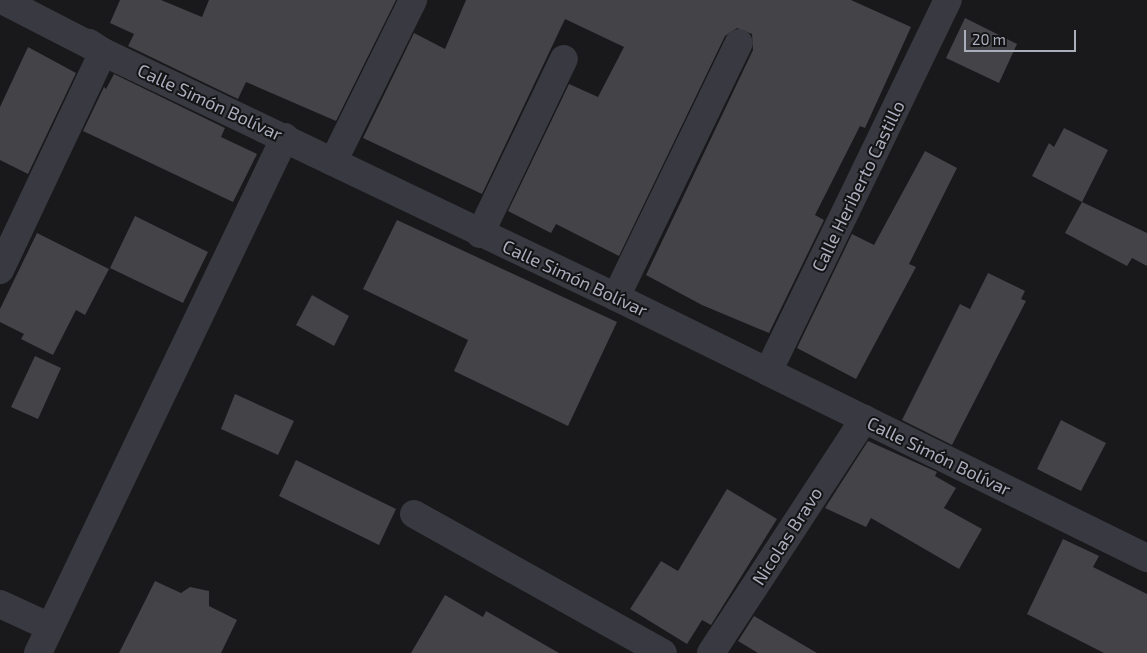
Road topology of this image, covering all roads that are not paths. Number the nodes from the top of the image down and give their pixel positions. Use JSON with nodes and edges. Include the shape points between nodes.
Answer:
{"nodes":[{"id":1,"x":2,"y":0,"type":"edge"},
{"id":2,"x":414,"y":0,"type":"edge"},
{"id":3,"x":948,"y":0,"type":"edge"},
{"id":4,"x":739,"y":43,"type":"dead end"},
{"id":5,"x":103,"y":52,"type":"junction"},
{"id":6,"x":564,"y":59,"type":"dead end"},
{"id":7,"x":285,"y":137,"type":"junction"},
{"id":8,"x":333,"y":162,"type":"junction"},
{"id":9,"x":480,"y":234,"type":"junction"},
{"id":10,"x":0,"y":270,"type":"edge"},
{"id":11,"x":616,"y":297,"type":"junction"},
{"id":12,"x":768,"y":372,"type":"junction"},
{"id":13,"x":864,"y":419,"type":"junction"},
{"id":14,"x":414,"y":514,"type":"dead end"},
{"id":15,"x":1147,"y":558,"type":"edge"},
{"id":16,"x":0,"y":604,"type":"edge"},
{"id":17,"x":50,"y":628,"type":"junction"},
{"id":18,"x":38,"y":653,"type":"edge"},
{"id":19,"x":663,"y":653,"type":"edge"},
{"id":20,"x":711,"y":653,"type":"edge"}],
"edges":[{"from":1,"to":5,"type":"street","name":"Calle Simón Bolívar"},
{"from":2,"to":8,"type":"street"},
{"from":3,"to":12,"type":"street","name":"Calle Heriberto Castillo"},
{"from":4,"to":11,"type":"street"},
{"from":5,"to":7,"type":"street","name":"Calle Simón Bolívar"},
{"from":5,"to":10,"type":"street"},
{"from":6,"to":9,"type":"street"},
{"from":7,"to":8,"type":"street","name":"Calle Simón Bolívar"},
{"from":7,"to":17,"type":"street"},
{"from":8,"to":9,"type":"street","name":"Calle Simón Bolívar"},
{"from":9,"to":11,"type":"street","name":"Calle Simón Bolívar"},
{"from":11,"to":12,"type":"street","name":"Calle Simón Bolívar"},
{"from":12,"to":13,"type":"street","name":"Calle Simón Bolívar"},
{"from":13,"to":15,"type":"street","name":"Calle Simón Bolívar"},
{"from":13,"to":20,"type":"street","name":"Nicolas Bravo"},
{"from":14,"to":19,"type":"street"},
{"from":16,"to":17,"type":"street"},
{"from":17,"to":18,"type":"street"}]}
